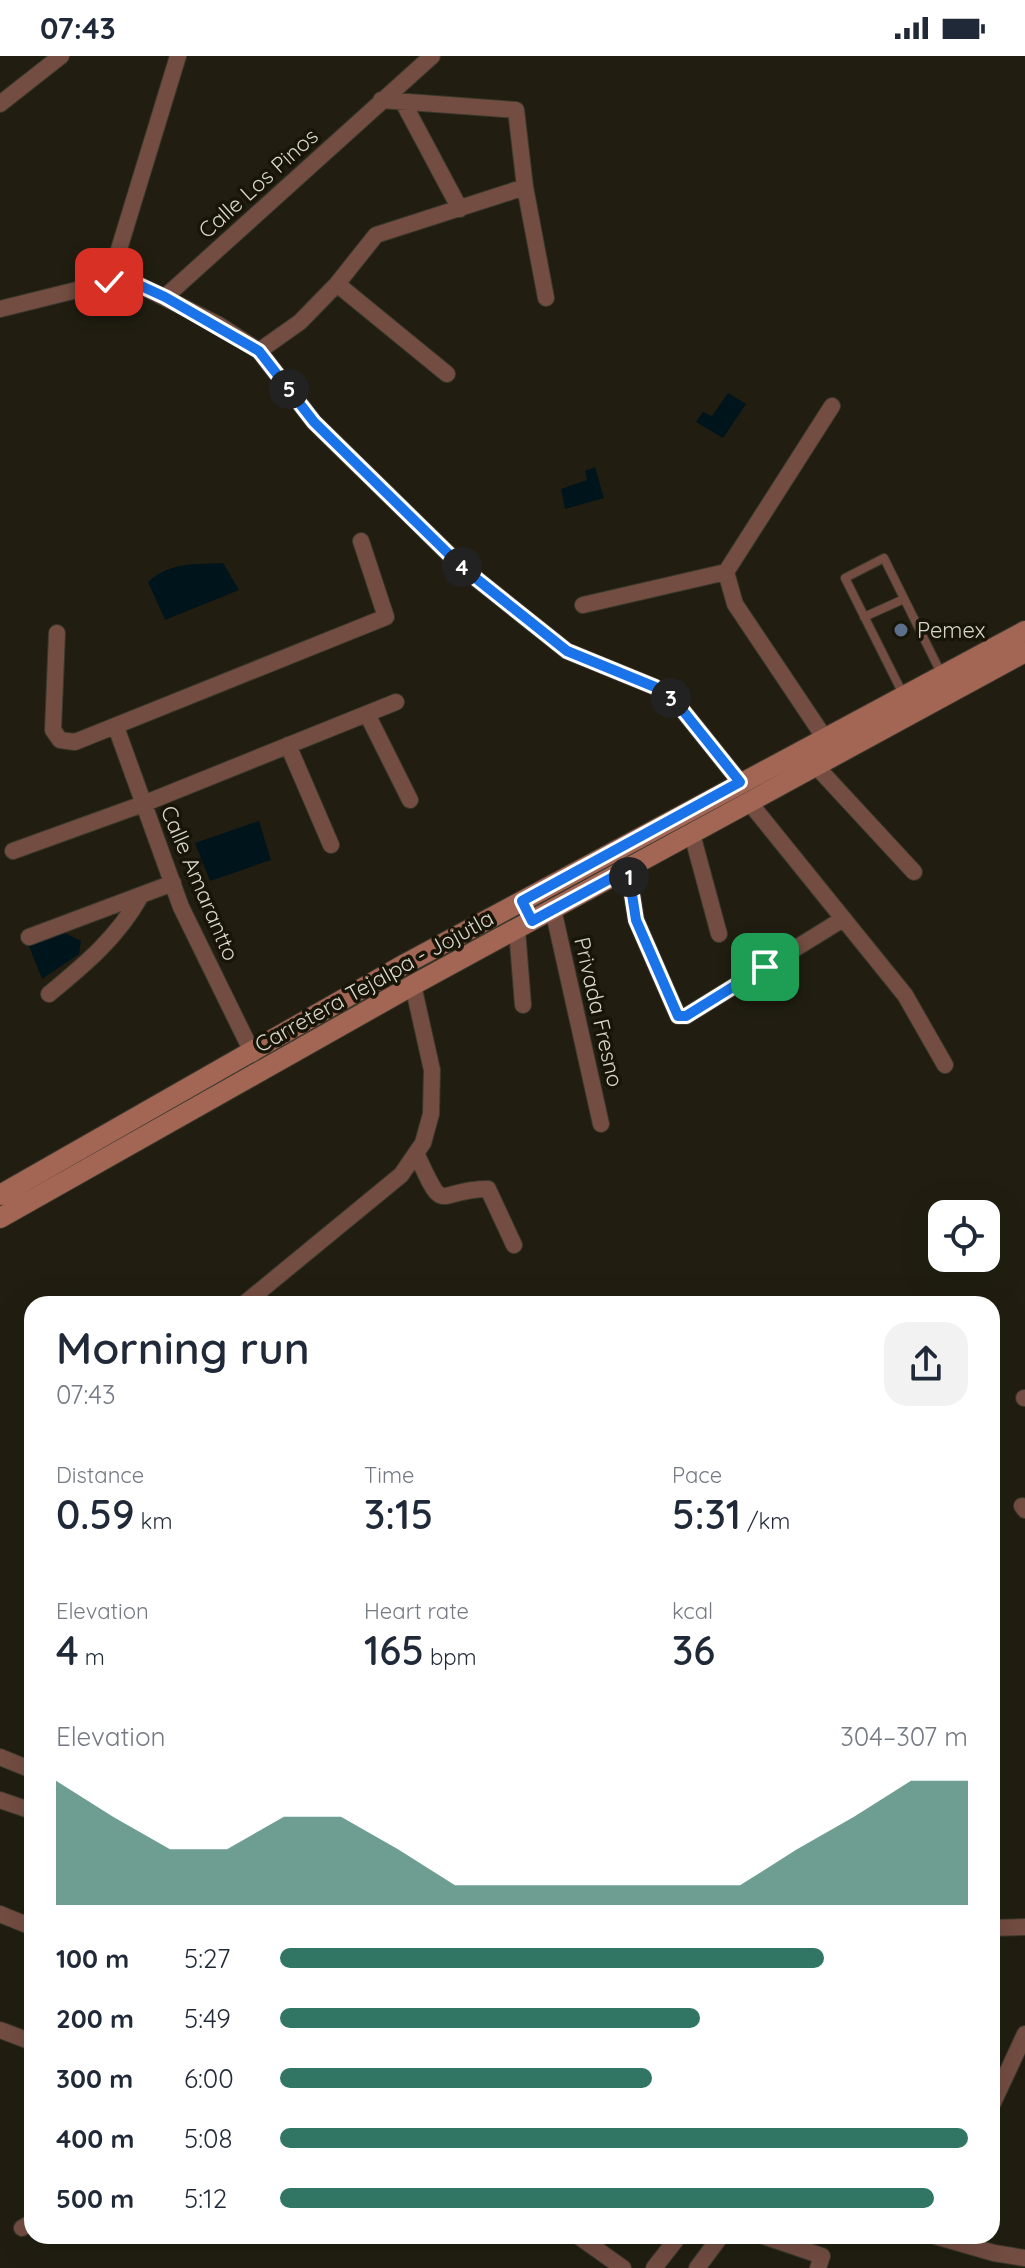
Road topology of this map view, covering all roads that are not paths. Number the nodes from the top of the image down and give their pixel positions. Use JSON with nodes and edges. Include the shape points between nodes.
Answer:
{"nodes":[{"id":1,"x":61,"y":56,"type":"edge"},
{"id":2,"x":178,"y":56,"type":"edge"},
{"id":3,"x":432,"y":56,"type":"edge"},
{"id":4,"x":381,"y":100,"type":"junction"},
{"id":5,"x":0,"y":104,"type":"edge"},
{"id":6,"x":404,"y":104,"type":"junction"},
{"id":7,"x":525,"y":187,"type":"junction"},
{"id":8,"x":460,"y":209,"type":"junction"},
{"id":9,"x":109,"y":282,"type":"junction"},
{"id":10,"x":337,"y":284,"type":"junction"},
{"id":11,"x":165,"y":297,"type":"junction"},
{"id":12,"x":546,"y":298,"type":"dead end"},
{"id":13,"x":0,"y":309,"type":"edge"},
{"id":14,"x":259,"y":351,"type":"junction"},
{"id":15,"x":447,"y":374,"type":"dead end"},
{"id":16,"x":832,"y":406,"type":"dead end"},
{"id":17,"x":361,"y":541,"type":"dead end"},
{"id":18,"x":726,"y":572,"type":"junction"},
{"id":19,"x":904,"y":599,"type":"junction"},
{"id":20,"x":583,"y":605,"type":"dead end"},
{"id":21,"x":864,"y":617,"type":"junction"},
{"id":22,"x":1025,"y":631,"type":"edge"},
{"id":23,"x":57,"y":633,"type":"dead end"},
{"id":24,"x":1025,"y":652,"type":"edge"},
{"id":25,"x":941,"y":674,"type":"junction"},
{"id":26,"x":903,"y":694,"type":"junction"},
{"id":27,"x":396,"y":702,"type":"dead end"},
{"id":28,"x":367,"y":714,"type":"junction"},
{"id":29,"x":116,"y":727,"type":"junction"},
{"id":30,"x":824,"y":737,"type":"junction"},
{"id":31,"x":288,"y":745,"type":"junction"},
{"id":32,"x":815,"y":765,"type":"junction"},
{"id":33,"x":740,"y":782,"type":"junction"},
{"id":34,"x":410,"y":800,"type":"dead end"},
{"id":35,"x":749,"y":802,"type":"junction"},
{"id":36,"x":143,"y":804,"type":"junction"},
{"id":37,"x":692,"y":834,"type":"junction"},
{"id":38,"x":331,"y":845,"type":"dead end"},
{"id":39,"x":13,"y":851,"type":"dead end"},
{"id":40,"x":628,"y":869,"type":"junction"},
{"id":41,"x":914,"y":872,"type":"dead end"},
{"id":42,"x":173,"y":883,"type":"junction"},
{"id":43,"x":140,"y":897,"type":"junction"},
{"id":44,"x":522,"y":901,"type":"junction"},
{"id":45,"x":553,"y":909,"type":"junction"},
{"id":46,"x":843,"y":919,"type":"junction"},
{"id":47,"x":525,"y":926,"type":"junction"},
{"id":48,"x":719,"y":934,"type":"dead end"},
{"id":49,"x":29,"y":937,"type":"dead end"},
{"id":50,"x":413,"y":985,"type":"junction"},
{"id":51,"x":49,"y":994,"type":"dead end"},
{"id":52,"x":523,"y":1005,"type":"dead end"},
{"id":53,"x":253,"y":1054,"type":"junction"},
{"id":54,"x":945,"y":1065,"type":"dead end"},
{"id":55,"x":601,"y":1124,"type":"dead end"},
{"id":56,"x":417,"y":1155,"type":"junction"},
{"id":57,"x":0,"y":1195,"type":"edge"},
{"id":58,"x":0,"y":1218,"type":"edge"},
{"id":59,"x":514,"y":1245,"type":"dead end"},
{"id":60,"x":256,"y":1296,"type":"edge"},
{"id":61,"x":0,"y":1757,"type":"edge"},
{"id":62,"x":24,"y":1767,"type":"edge"},
{"id":63,"x":0,"y":1800,"type":"edge"},
{"id":64,"x":24,"y":1808,"type":"edge"},
{"id":65,"x":0,"y":1914,"type":"edge"},
{"id":66,"x":24,"y":1924,"type":"edge"},
{"id":67,"x":1025,"y":1927,"type":"edge"},
{"id":68,"x":1000,"y":1928,"type":"edge"},
{"id":69,"x":0,"y":2030,"type":"edge"},
{"id":70,"x":1025,"y":2034,"type":"edge"},
{"id":71,"x":24,"y":2039,"type":"edge"},
{"id":72,"x":1000,"y":2088,"type":"edge"},
{"id":73,"x":589,"y":2244,"type":"edge"},
{"id":74,"x":673,"y":2244,"type":"edge"},
{"id":75,"x":715,"y":2244,"type":"edge"},
{"id":76,"x":787,"y":2244,"type":"edge"},
{"id":77,"x":963,"y":2244,"type":"edge"},
{"id":78,"x":1025,"y":2259,"type":"edge"},
{"id":79,"x":623,"y":2268,"type":"edge"},
{"id":80,"x":654,"y":2268,"type":"edge"},
{"id":81,"x":697,"y":2268,"type":"edge"},
{"id":82,"x":818,"y":2268,"type":"edge"},
{"id":83,"x":1024,"y":2268,"type":"edge"}],
"edges":[{"from":1,"to":5,"type":"street"},
{"from":2,"to":9,"type":"street"},
{"from":3,"to":4,"type":"street","name":"Calle Los Pinos"},
{"from":4,"to":6,"type":"street"},
{"from":4,"to":11,"type":"street","name":"Calle Los Pinos"},
{"from":6,"to":7,"type":"street","via":[[516,110]]},
{"from":6,"to":8,"type":"street"},
{"from":7,"to":8,"type":"street"},
{"from":7,"to":12,"type":"street"},
{"from":8,"to":10,"type":"street","via":[[376,235]]},
{"from":9,"to":11,"type":"street","via":[[139,285]]},
{"from":9,"to":13,"type":"street"},
{"from":10,"to":14,"type":"street","via":[[300,322]]},
{"from":10,"to":15,"type":"street"},
{"from":11,"to":14,"type":"street"},
{"from":14,"to":33,"type":"street","via":[[314,422],[463,568],[567,651],[655,687],[676,702]]},
{"from":16,"to":18,"type":"street"},
{"from":17,"to":29,"type":"street","via":[[386,617]]},
{"from":18,"to":20,"type":"street"},
{"from":18,"to":30,"type":"street","via":[[735,604]]},
{"from":19,"to":21,"type":"lane"},
{"from":19,"to":21,"type":"lane","via":[[884,558],[845,578]]},
{"from":19,"to":25,"type":"lane"},
{"from":21,"to":26,"type":"lane"},
{"from":22,"to":25,"type":"main road","name":"Carretera Tejalpa - Jojutla"},
{"from":23,"to":29,"type":"street","via":[[53,730],[60,740],[75,742]]},
{"from":24,"to":32,"type":"main road","name":"Carretera Tejalpa - Jojutla"},
{"from":25,"to":26,"type":"main road","name":"Carretera Tejalpa - Jojutla"},
{"from":26,"to":30,"type":"main road","name":"Carretera Tejalpa - Jojutla"},
{"from":27,"to":28,"type":"street"},
{"from":28,"to":31,"type":"street"},
{"from":28,"to":34,"type":"street"},
{"from":29,"to":36,"type":"street","name":"Calle Amarantto"},
{"from":30,"to":33,"type":"main road","name":"Carretera Tejalpa - Jojutla"},
{"from":31,"to":36,"type":"street"},
{"from":31,"to":38,"type":"street"},
{"from":32,"to":35,"type":"main road","name":"Carretera Tejalpa - Jojutla"},
{"from":32,"to":41,"type":"street"},
{"from":33,"to":44,"type":"main road","name":"Carretera Tejalpa - Jojutla"},
{"from":35,"to":37,"type":"main road","name":"Carretera Tejalpa - Jojutla"},
{"from":35,"to":46,"type":"street"},
{"from":36,"to":39,"type":"street"},
{"from":36,"to":42,"type":"street","name":"Calle Amarantto"},
{"from":37,"to":40,"type":"main road","name":"Carretera Tejalpa - Jojutla"},
{"from":37,"to":48,"type":"street"},
{"from":40,"to":45,"type":"main road","name":"Carretera Tejalpa - Jojutla"},
{"from":40,"to":46,"type":"street","via":[[636,920],[678,1016],[686,1016]]},
{"from":42,"to":43,"type":"street"},
{"from":42,"to":53,"type":"street","name":"Calle Amarantto"},
{"from":43,"to":49,"type":"street"},
{"from":43,"to":51,"type":"street","via":[[97,955]]},
{"from":44,"to":47,"type":"main road"},
{"from":44,"to":53,"type":"main road","name":"Carretera Tejalpa - Jojutla"},
{"from":45,"to":47,"type":"main road","name":"Carretera Tejalpa - Jojutla"},
{"from":45,"to":55,"type":"street","name":"Privada Fresno"},
{"from":46,"to":54,"type":"street","via":[[905,995]]},
{"from":47,"to":50,"type":"main road","name":"Carretera Tejalpa - Jojutla"},
{"from":47,"to":52,"type":"street"},
{"from":50,"to":56,"type":"street","via":[[432,1070],[431,1114]]},
{"from":50,"to":58,"type":"main road","name":"Carretera Tejalpa - Jojutla"},
{"from":53,"to":57,"type":"main road","name":"Carretera Tejalpa - Jojutla"},
{"from":56,"to":59,"type":"street","via":[[434,1192],[443,1197],[488,1189]]},
{"from":56,"to":60,"type":"street","via":[[401,1175]]},
{"from":61,"to":62,"type":"street"},
{"from":63,"to":64,"type":"street"},
{"from":65,"to":66,"type":"street"},
{"from":67,"to":68,"type":"street"},
{"from":69,"to":71,"type":"street"},
{"from":70,"to":72,"type":"street"},
{"from":73,"to":79,"type":"street"},
{"from":74,"to":80,"type":"street"},
{"from":75,"to":81,"type":"street"},
{"from":76,"to":82,"type":"street","via":[[822,2256]]},
{"from":77,"to":78,"type":"street"},
{"from":78,"to":83,"type":"street"}]}
